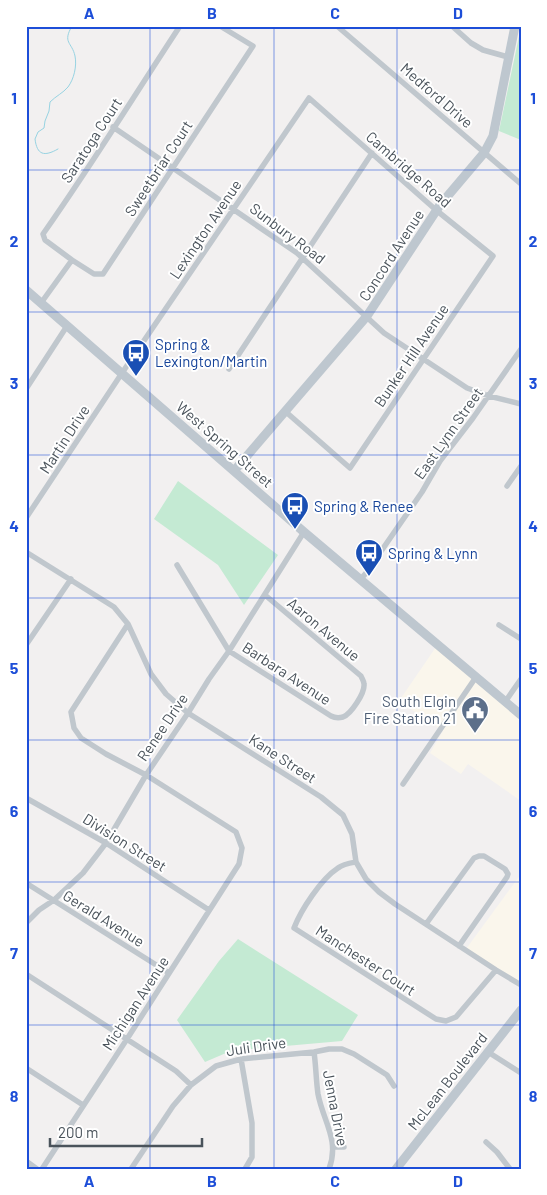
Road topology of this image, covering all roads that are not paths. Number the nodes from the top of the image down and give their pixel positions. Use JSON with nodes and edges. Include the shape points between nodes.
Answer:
{"nodes":[{"id":1,"x":180,"y":26,"type":"edge"},
{"id":2,"x":220,"y":26,"type":"edge"},
{"id":3,"x":337,"y":26,"type":"edge"},
{"id":4,"x":452,"y":26,"type":"edge"},
{"id":5,"x":514,"y":26,"type":"edge"},
{"id":6,"x":508,"y":57,"type":"junction"},
{"id":7,"x":309,"y":98,"type":"joint"},
{"id":8,"x":114,"y":127,"type":"junction"},
{"id":9,"x":372,"y":153,"type":"junction"},
{"id":10,"x":484,"y":153,"type":"junction"},
{"id":11,"x":173,"y":168,"type":"junction"},
{"id":12,"x":521,"y":184,"type":"edge"},
{"id":13,"x":234,"y":209,"type":"junction"},
{"id":14,"x":436,"y":210,"type":"junction"},
{"id":15,"x":493,"y":256,"type":"joint"},
{"id":16,"x":303,"y":258,"type":"junction"},
{"id":17,"x":72,"y":260,"type":"junction"},
{"id":18,"x":26,"y":290,"type":"edge"},
{"id":19,"x":41,"y":303,"type":"junction"},
{"id":20,"x":367,"y":316,"type":"junction"},
{"id":21,"x":68,"y":326,"type":"junction"},
{"id":22,"x":521,"y":349,"type":"edge"},
{"id":23,"x":423,"y":360,"type":"junction"},
{"id":24,"x":229,"y":369,"type":"dead end"},
{"id":25,"x":122,"y":373,"type":"junction"},
{"id":26,"x":26,"y":389,"type":"edge"},
{"id":27,"x":489,"y":396,"type":"junction"},
{"id":28,"x":521,"y":404,"type":"edge"},
{"id":29,"x":286,"y":412,"type":"junction"},
{"id":30,"x":521,"y":466,"type":"edge"},
{"id":31,"x":234,"y":471,"type":"junction"},
{"id":32,"x":507,"y":486,"type":"dead end"},
{"id":33,"x":26,"y":518,"type":"edge"},
{"id":34,"x":304,"y":532,"type":"junction"},
{"id":35,"x":26,"y":552,"type":"edge"},
{"id":36,"x":177,"y":565,"type":"dead end"},
{"id":37,"x":71,"y":579,"type":"junction"},
{"id":38,"x":360,"y":580,"type":"junction"},
{"id":39,"x":265,"y":595,"type":"junction"},
{"id":40,"x":128,"y":624,"type":"junction"},
{"id":41,"x":499,"y":625,"type":"dead end"},
{"id":42,"x":521,"y":639,"type":"edge"},
{"id":43,"x":26,"y":645,"type":"edge"},
{"id":44,"x":229,"y":651,"type":"junction"},
{"id":45,"x":476,"y":678,"type":"junction"},
{"id":46,"x":521,"y":679,"type":"edge"},
{"id":47,"x":505,"y":702,"type":"junction"},
{"id":48,"x":188,"y":713,"type":"junction"},
{"id":49,"x":521,"y":715,"type":"edge"},
{"id":50,"x":341,"y":718,"type":"joint"},
{"id":51,"x":146,"y":775,"type":"junction"},
{"id":52,"x":403,"y":784,"type":"dead end"},
{"id":53,"x":26,"y":798,"type":"edge"},
{"id":54,"x":106,"y":843,"type":"junction"},
{"id":55,"x":356,"y":862,"type":"junction"},
{"id":56,"x":26,"y":883,"type":"edge"},
{"id":57,"x":54,"y":900,"type":"junction"},
{"id":58,"x":209,"y":910,"type":"junction"},
{"id":59,"x":26,"y":923,"type":"edge"},
{"id":60,"x":426,"y":924,"type":"junction"},
{"id":61,"x":459,"y":946,"type":"junction"},
{"id":62,"x":496,"y":970,"type":"junction"},
{"id":63,"x":169,"y":973,"type":"junction"},
{"id":64,"x":26,"y":974,"type":"edge"},
{"id":65,"x":521,"y":985,"type":"edge"},
{"id":66,"x":521,"y":1010,"type":"edge"},
{"id":67,"x":127,"y":1039,"type":"junction"},
{"id":68,"x":314,"y":1052,"type":"junction"},
{"id":69,"x":488,"y":1052,"type":"junction"},
{"id":70,"x":241,"y":1059,"type":"junction"},
{"id":71,"x":26,"y":1068,"type":"edge"},
{"id":72,"x":521,"y":1073,"type":"edge"},
{"id":73,"x":191,"y":1085,"type":"junction"},
{"id":74,"x":394,"y":1086,"type":"dead end"},
{"id":75,"x":84,"y":1105,"type":"junction"},
{"id":76,"x":486,"y":1142,"type":"dead end"},
{"id":77,"x":333,"y":1147,"type":"junction"},
{"id":78,"x":344,"y":1147,"type":"dead end"},
{"id":79,"x":26,"y":1162,"type":"edge"},
{"id":80,"x":38,"y":1169,"type":"edge"},
{"id":81,"x":42,"y":1169,"type":"edge"},
{"id":82,"x":131,"y":1169,"type":"edge"},
{"id":83,"x":245,"y":1169,"type":"edge"},
{"id":84,"x":329,"y":1169,"type":"edge"},
{"id":85,"x":396,"y":1169,"type":"edge"},
{"id":86,"x":510,"y":1169,"type":"edge"}],
"edges":[{"from":1,"to":8,"type":"street","name":"Saratoga Court"},
{"from":2,"to":11,"type":"street","name":"Sweetbriar Court","via":[[253,46]]},
{"from":3,"to":10,"type":"street","name":"Medford Drive"},
{"from":4,"to":6,"type":"street","via":[[483,50]]},
{"from":5,"to":6,"type":"main road","name":"Concord Avenue"},
{"from":6,"to":10,"type":"main road","name":"Concord Avenue","via":[[493,136]]},
{"from":7,"to":9,"type":"street","name":"Cambridge Road"},
{"from":7,"to":13,"type":"street","name":"Lexington Avenue"},
{"from":8,"to":11,"type":"street","name":"Sunbury Road"},
{"from":8,"to":17,"type":"street","name":"Saratoga Court","via":[[43,234],[45,240]]},
{"from":9,"to":14,"type":"street","name":"Cambridge Road"},
{"from":9,"to":16,"type":"street"},
{"from":10,"to":12,"type":"street","name":"Medford Drive"},
{"from":10,"to":14,"type":"main road","name":"Concord Avenue"},
{"from":11,"to":13,"type":"street","name":"Sunbury Road"},
{"from":11,"to":17,"type":"street","name":"Sweetbriar Court","via":[[102,274],[94,274]]},
{"from":13,"to":16,"type":"street","name":"Sunbury Road"},
{"from":13,"to":25,"type":"street","name":"Lexington Avenue"},
{"from":14,"to":15,"type":"street","name":"Cambridge Road"},
{"from":14,"to":20,"type":"main road","name":"Concord Avenue"},
{"from":15,"to":23,"type":"street","name":"Bunker Hill Avenue"},
{"from":16,"to":20,"type":"street","name":"Sunbury Road"},
{"from":16,"to":24,"type":"street"},
{"from":17,"to":19,"type":"street"},
{"from":18,"to":19,"type":"main road","name":"West Spring Street"},
{"from":19,"to":21,"type":"main road","name":"West Spring Street"},
{"from":20,"to":23,"type":"street","name":"Sunbury Road","via":[[384,333]]},
{"from":20,"to":29,"type":"main road","name":"Concord Avenue"},
{"from":21,"to":25,"type":"main road","name":"West Spring Street"},
{"from":21,"to":26,"type":"street"},
{"from":22,"to":27,"type":"street","name":"East Lynn Street"},
{"from":23,"to":27,"type":"street","name":"Sunbury Road","via":[[467,388]]},
{"from":23,"to":29,"type":"street","name":"Bunker Hill Avenue","via":[[350,468]]},
{"from":25,"to":31,"type":"main road","name":"West Spring Street"},
{"from":25,"to":33,"type":"street","name":"Martin Drive"},
{"from":27,"to":28,"type":"street","name":"Sunbury Road"},
{"from":27,"to":38,"type":"street","name":"East Lynn Street"},
{"from":29,"to":31,"type":"main road","name":"Concord Avenue"},
{"from":30,"to":32,"type":"street"},
{"from":31,"to":34,"type":"main road","name":"West Spring Street"},
{"from":34,"to":38,"type":"main road","name":"West Spring Street"},
{"from":34,"to":39,"type":"street","name":"Renee Drive"},
{"from":35,"to":37,"type":"street","name":"Kane Street"},
{"from":36,"to":44,"type":"street","name":"Barbara Avenue"},
{"from":37,"to":40,"type":"street","name":"Kane Street","via":[[114,607]]},
{"from":37,"to":43,"type":"street"},
{"from":38,"to":45,"type":"main road","name":"West Spring Street"},
{"from":39,"to":44,"type":"street","name":"Renee Drive"},
{"from":39,"to":50,"type":"street","name":"Aaron Avenue","via":[[361,676],[364,684],[362,694],[349,713]]},
{"from":40,"to":48,"type":"street","name":"Kane Street","via":[[151,674],[166,694]]},
{"from":40,"to":51,"type":"street","via":[[71,712],[74,728],[81,738]]},
{"from":41,"to":42,"type":"street"},
{"from":44,"to":48,"type":"street","name":"Renee Drive"},
{"from":44,"to":50,"type":"street","name":"Barbara Avenue","via":[[327,714]]},
{"from":45,"to":47,"type":"main road","name":"West Spring Street"},
{"from":45,"to":52,"type":"street"},
{"from":46,"to":47,"type":"street"},
{"from":47,"to":49,"type":"main road","name":"West Spring Street"},
{"from":48,"to":51,"type":"street","name":"Renee Drive"},
{"from":48,"to":55,"type":"street","name":"Kane Street","via":[[321,797],[343,815],[352,834]]},
{"from":51,"to":54,"type":"street","name":"Renee Drive"},
{"from":51,"to":58,"type":"street","name":"Michigan Avenue","via":[[236,832],[242,848],[238,864]]},
{"from":53,"to":54,"type":"street","name":"Division Street"},
{"from":54,"to":57,"type":"street","name":"Renee Drive","via":[[83,873]]},
{"from":54,"to":58,"type":"street","name":"Division Street"},
{"from":55,"to":60,"type":"street","name":"Kane Street","via":[[379,892]]},
{"from":55,"to":62,"type":"street","name":"Manchester Court","via":[[339,866],[326,877],[294,928],[436,1019],[446,1021],[456,1017]]},
{"from":56,"to":57,"type":"street","name":"Gerald Avenue"},
{"from":57,"to":59,"type":"street","name":"Renee Drive"},
{"from":57,"to":63,"type":"street","name":"Gerald Avenue"},
{"from":58,"to":63,"type":"street","name":"Michigan Avenue"},
{"from":60,"to":61,"type":"street","name":"Kane Street"},
{"from":60,"to":61,"type":"street","via":[[474,858],[484,856],[505,869],[507,877]]},
{"from":61,"to":62,"type":"street","name":"Kane Street"},
{"from":62,"to":65,"type":"street","name":"Kane Street"},
{"from":63,"to":67,"type":"street","name":"Michigan Avenue"},
{"from":64,"to":67,"type":"street"},
{"from":66,"to":69,"type":"main road","name":"McLean Boulevard"},
{"from":67,"to":73,"type":"street","via":[[176,1071]]},
{"from":67,"to":75,"type":"street","name":"Michigan Avenue"},
{"from":68,"to":70,"type":"street","name":"Juli Drive"},
{"from":68,"to":74,"type":"street","name":"Juli Drive","via":[[342,1049],[354,1054],[386,1075]]},
{"from":68,"to":77,"type":"street","name":"Jenna Drive","via":[[318,1094]]},
{"from":69,"to":72,"type":"street"},
{"from":69,"to":85,"type":"main road","name":"McLean Boulevard"},
{"from":70,"to":73,"type":"street","name":"Juli Drive","via":[[216,1066]]},
{"from":70,"to":83,"type":"street","via":[[252,1123],[252,1157]]},
{"from":71,"to":75,"type":"street"},
{"from":73,"to":82,"type":"street","name":"Juli Drive","via":[[172,1106]]},
{"from":75,"to":81,"type":"street","name":"Michigan Avenue"},
{"from":76,"to":86,"type":"street"},
{"from":77,"to":78,"type":"street"},
{"from":77,"to":84,"type":"street","name":"Jenna Drive"},
{"from":79,"to":80,"type":"street"}]}
